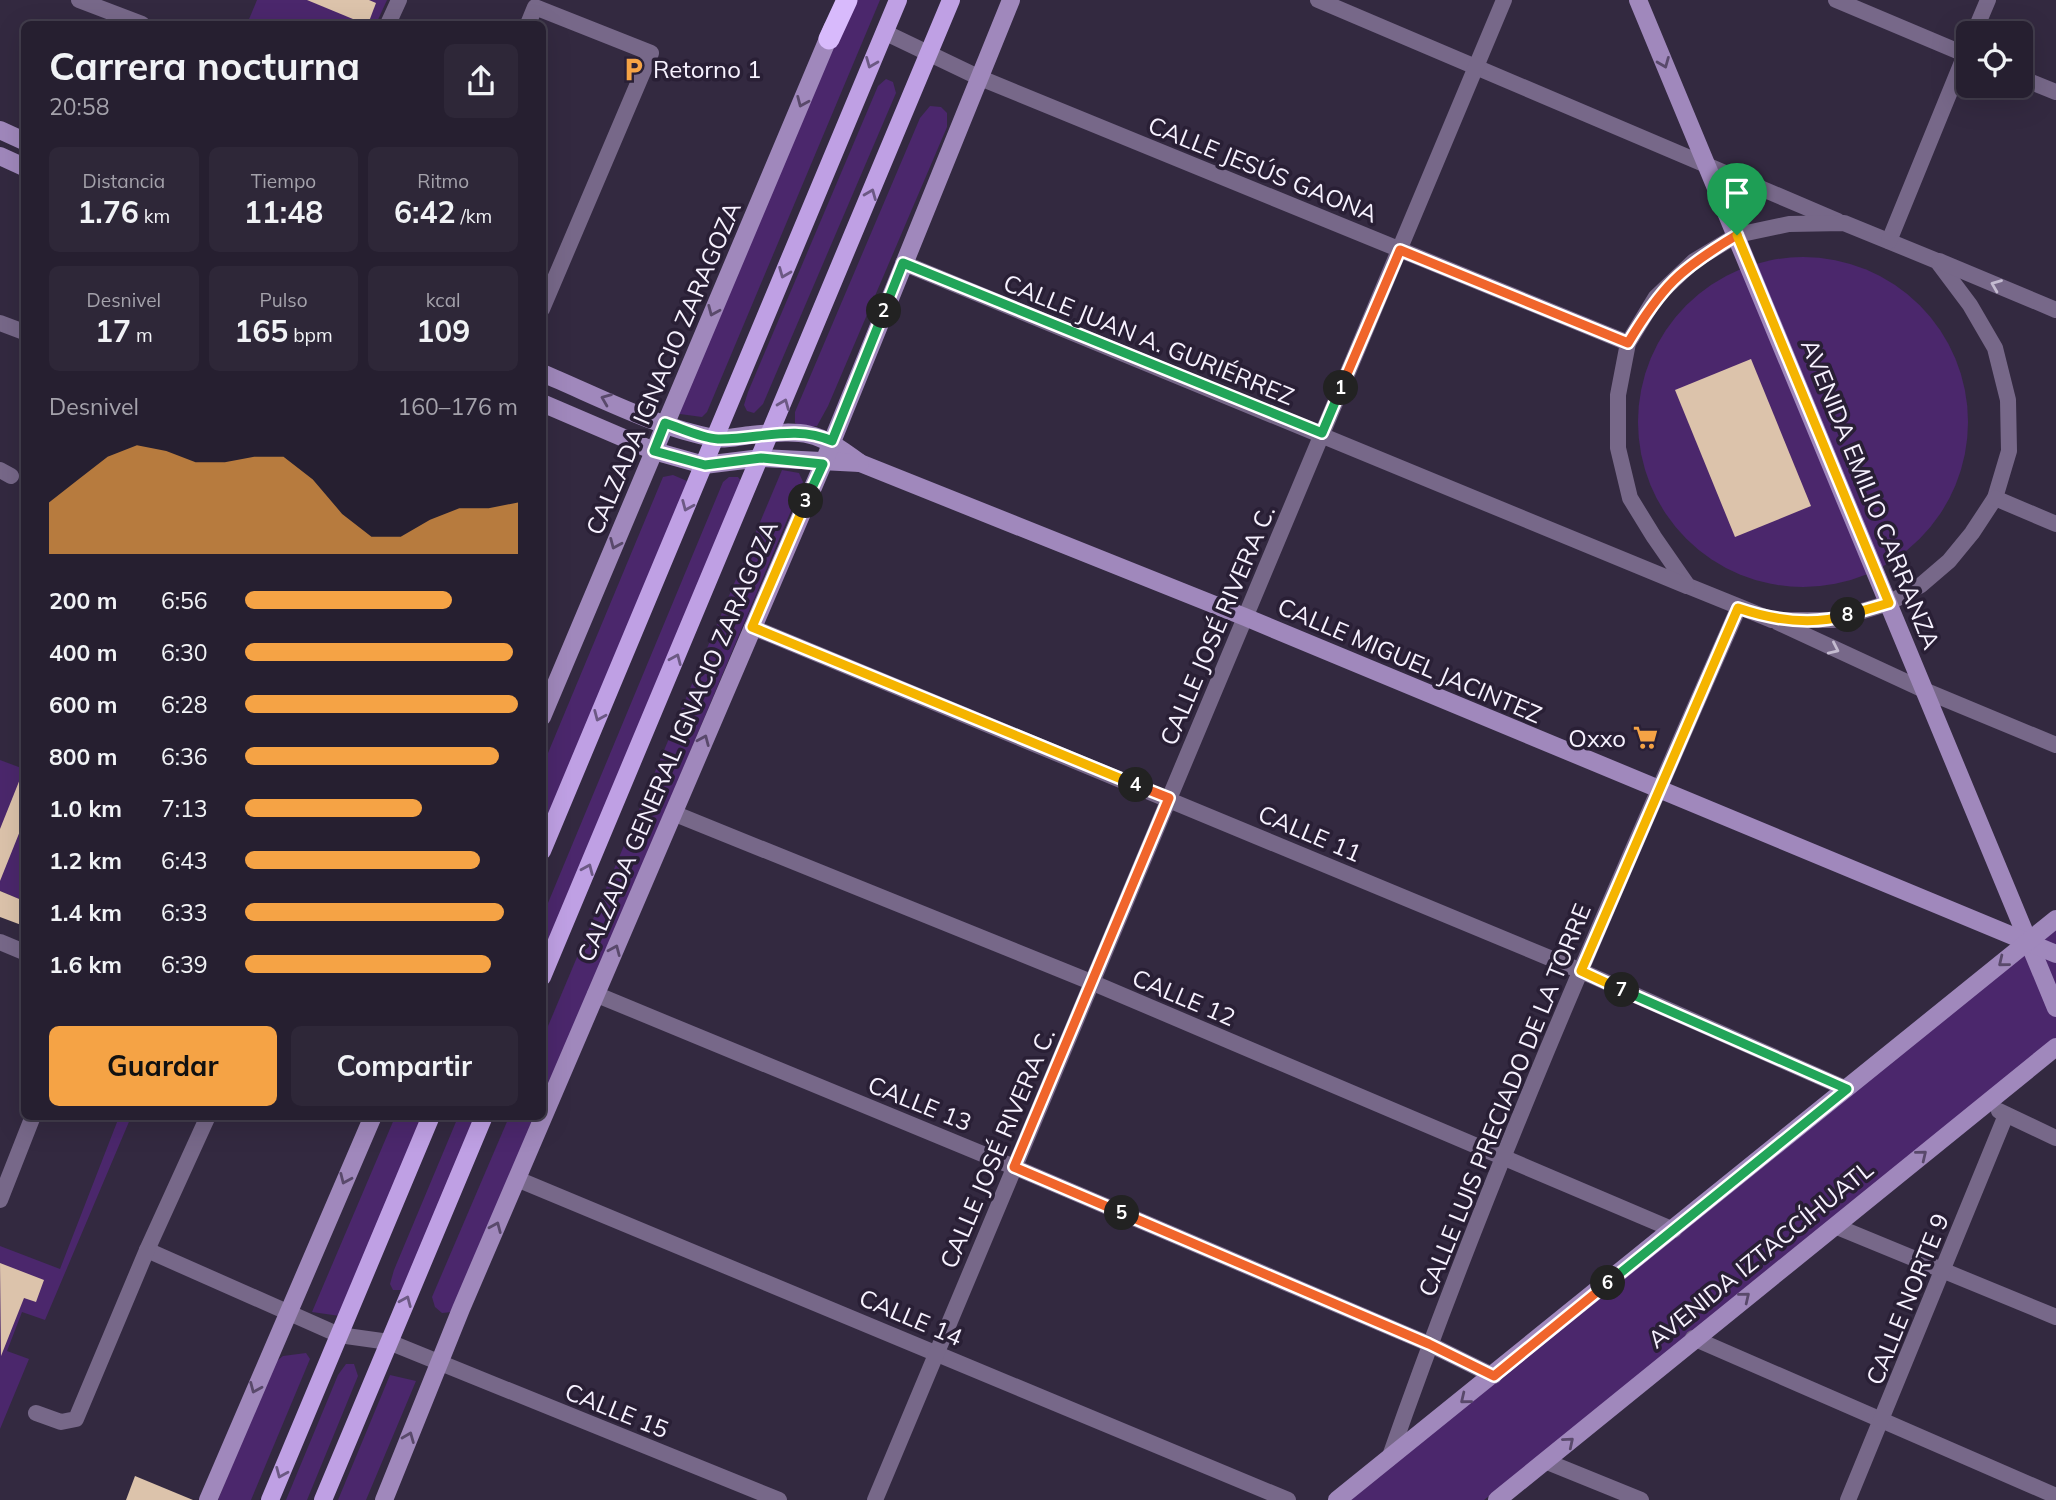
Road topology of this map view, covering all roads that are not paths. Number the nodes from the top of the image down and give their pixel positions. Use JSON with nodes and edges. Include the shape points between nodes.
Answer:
{"nodes":[{"id":1,"x":79,"y":0,"type":"edge"},
{"id":2,"x":399,"y":0,"type":"edge"},
{"id":3,"x":845,"y":0,"type":"edge"},
{"id":4,"x":898,"y":0,"type":"edge"},
{"id":5,"x":951,"y":0,"type":"edge"},
{"id":6,"x":1011,"y":0,"type":"edge"},
{"id":7,"x":1318,"y":0,"type":"edge"},
{"id":8,"x":1504,"y":0,"type":"edge"},
{"id":9,"x":1638,"y":0,"type":"edge"},
{"id":10,"x":1836,"y":0,"type":"edge"},
{"id":11,"x":1988,"y":0,"type":"edge"},
{"id":12,"x":134,"y":21,"type":"edge"},
{"id":13,"x":389,"y":21,"type":"edge"},
{"id":14,"x":529,"y":21,"type":"edge"},
{"id":15,"x":1979,"y":21,"type":"edge"},
{"id":16,"x":884,"y":32,"type":"junction"},
{"id":17,"x":829,"y":39,"type":"joint"},
{"id":18,"x":1956,"y":48,"type":"edge"},
{"id":19,"x":929,"y":53,"type":"junction"},
{"id":20,"x":1476,"y":66,"type":"junction"},
{"id":21,"x":978,"y":77,"type":"junction"},
{"id":22,"x":1956,"y":79,"type":"edge"},
{"id":23,"x":2033,"y":83,"type":"edge"},
{"id":24,"x":2056,"y":92,"type":"edge"},
{"id":25,"x":0,"y":130,"type":"edge"},
{"id":26,"x":21,"y":140,"type":"edge"},
{"id":27,"x":0,"y":156,"type":"edge"},
{"id":28,"x":1704,"y":163,"type":"junction"},
{"id":29,"x":21,"y":166,"type":"edge"},
{"id":30,"x":1844,"y":223,"type":"junction"},
{"id":31,"x":1737,"y":235,"type":"junction"},
{"id":32,"x":1889,"y":240,"type":"junction"},
{"id":33,"x":1400,"y":250,"type":"junction"},
{"id":34,"x":1937,"y":261,"type":"junction"},
{"id":35,"x":903,"y":263,"type":"junction"},
{"id":36,"x":546,"y":300,"type":"edge"},
{"id":37,"x":2056,"y":310,"type":"edge"},
{"id":38,"x":0,"y":323,"type":"edge"},
{"id":39,"x":21,"y":331,"type":"edge"},
{"id":40,"x":1628,"y":343,"type":"junction"},
{"id":41,"x":546,"y":375,"type":"edge"},
{"id":42,"x":546,"y":405,"type":"edge"},
{"id":43,"x":665,"y":423,"type":"junction"},
{"id":44,"x":772,"y":433,"type":"junction"},
{"id":45,"x":1322,"y":433,"type":"junction"},
{"id":46,"x":716,"y":439,"type":"junction"},
{"id":47,"x":832,"y":441,"type":"junction"},
{"id":48,"x":654,"y":451,"type":"junction"},
{"id":49,"x":761,"y":458,"type":"junction"},
{"id":50,"x":860,"y":463,"type":"junction"},
{"id":51,"x":823,"y":464,"type":"junction"},
{"id":52,"x":705,"y":465,"type":"junction"},
{"id":53,"x":1994,"y":498,"type":"junction"},
{"id":54,"x":2056,"y":524,"type":"edge"},
{"id":55,"x":1688,"y":586,"type":"junction"},
{"id":56,"x":1889,"y":603,"type":"junction"},
{"id":57,"x":1738,"y":608,"type":"junction"},
{"id":58,"x":1245,"y":617,"type":"junction"},
{"id":59,"x":1772,"y":620,"type":"junction"},
{"id":60,"x":752,"y":627,"type":"junction"},
{"id":61,"x":1926,"y":691,"type":"junction"},
{"id":62,"x":546,"y":708,"type":"edge"},
{"id":63,"x":2056,"y":745,"type":"edge"},
{"id":64,"x":1658,"y":791,"type":"junction"},
{"id":65,"x":1169,"y":798,"type":"junction"},
{"id":66,"x":673,"y":813,"type":"junction"},
{"id":67,"x":546,"y":842,"type":"edge"},
{"id":68,"x":2056,"y":919,"type":"edge"},
{"id":69,"x":2027,"y":942,"type":"junction"},
{"id":70,"x":0,"y":943,"type":"edge"},
{"id":71,"x":21,"y":951,"type":"edge"},
{"id":72,"x":2056,"y":954,"type":"edge"},
{"id":73,"x":546,"y":968,"type":"edge"},
{"id":74,"x":1581,"y":971,"type":"junction"},
{"id":75,"x":1091,"y":982,"type":"junction"},
{"id":76,"x":595,"y":995,"type":"junction"},
{"id":77,"x":2056,"y":1008,"type":"edge"},
{"id":78,"x":2056,"y":1047,"type":"edge"},
{"id":79,"x":1847,"y":1089,"type":"junction"},
{"id":80,"x":1985,"y":1103,"type":"junction"},
{"id":81,"x":546,"y":1111,"type":"edge"},
{"id":82,"x":2006,"y":1115,"type":"junction"},
{"id":83,"x":31,"y":1120,"type":"edge"},
{"id":84,"x":206,"y":1120,"type":"edge"},
{"id":85,"x":371,"y":1120,"type":"edge"},
{"id":86,"x":429,"y":1120,"type":"edge"},
{"id":87,"x":482,"y":1120,"type":"edge"},
{"id":88,"x":542,"y":1120,"type":"edge"},
{"id":89,"x":2056,"y":1138,"type":"edge"},
{"id":90,"x":1504,"y":1156,"type":"junction"},
{"id":91,"x":1014,"y":1167,"type":"junction"},
{"id":92,"x":517,"y":1179,"type":"junction"},
{"id":93,"x":0,"y":1200,"type":"edge"},
{"id":94,"x":1835,"y":1226,"type":"junction"},
{"id":95,"x":1674,"y":1230,"type":"junction"},
{"id":96,"x":147,"y":1250,"type":"junction"},
{"id":97,"x":1944,"y":1272,"type":"junction"},
{"id":98,"x":286,"y":1312,"type":"junction"},
{"id":99,"x":2056,"y":1317,"type":"edge"},
{"id":100,"x":339,"y":1335,"type":"junction"},
{"id":101,"x":1693,"y":1338,"type":"junction"},
{"id":102,"x":389,"y":1342,"type":"junction"},
{"id":103,"x":1429,"y":1344,"type":"junction"},
{"id":104,"x":937,"y":1353,"type":"junction"},
{"id":105,"x":438,"y":1363,"type":"junction"},
{"id":106,"x":1494,"y":1376,"type":"junction"},
{"id":107,"x":36,"y":1413,"type":"dead end"},
{"id":108,"x":1881,"y":1421,"type":"junction"},
{"id":109,"x":1390,"y":1459,"type":"junction"},
{"id":110,"x":1545,"y":1461,"type":"junction"},
{"id":111,"x":2056,"y":1496,"type":"edge"},
{"id":112,"x":208,"y":1500,"type":"edge"},
{"id":113,"x":270,"y":1500,"type":"edge"},
{"id":114,"x":323,"y":1500,"type":"edge"},
{"id":115,"x":384,"y":1500,"type":"edge"},
{"id":116,"x":779,"y":1500,"type":"edge"},
{"id":117,"x":875,"y":1500,"type":"edge"},
{"id":118,"x":1288,"y":1500,"type":"edge"},
{"id":119,"x":1337,"y":1500,"type":"edge"},
{"id":120,"x":1497,"y":1500,"type":"edge"},
{"id":121,"x":1641,"y":1500,"type":"edge"},
{"id":122,"x":1848,"y":1500,"type":"edge"}],
"edges":[{"from":1,"to":12,"type":"street"},
{"from":2,"to":13,"type":"street"},
{"from":3,"to":17,"type":"highway"},
{"from":4,"to":16,"type":"main road"},
{"from":5,"to":19,"type":"main road","name":"CALZADA GENERAL IGNACIO ZARAGOZA"},
{"from":6,"to":21,"type":"main road","name":"CALZADA GENERAL IGNACIO ZARAGOZA"},
{"from":7,"to":20,"type":"street"},
{"from":8,"to":20,"type":"street","name":"CALLE JOSÉ RIVERA C."},
{"from":9,"to":28,"type":"main road","name":"AVENIDA EMILIO CARRANZA","one_way":true},
{"from":10,"to":18,"type":"street"},
{"from":11,"to":15,"type":"street"},
{"from":14,"to":36,"type":"street","via":[[535,7],[651,53]]},
{"from":16,"to":19,"type":"street","name":"CALLE JESÚS GAONA"},
{"from":16,"to":46,"type":"main road","one_way":true},
{"from":17,"to":43,"type":"main road","name":"CALZADA IGNACIO ZARAGOZA","one_way":true},
{"from":19,"to":21,"type":"street","name":"CALLE JESÚS GAONA"},
{"from":44,"to":19,"type":"main road","name":"CALZADA GENERAL IGNACIO ZARAGOZA","one_way":true},
{"from":20,"to":28,"type":"street"},
{"from":20,"to":33,"type":"street","name":"CALLE JOSÉ RIVERA C."},
{"from":21,"to":33,"type":"street","name":"CALLE JESÚS GAONA"},
{"from":21,"to":35,"type":"main road","name":"CALZADA GENERAL IGNACIO ZARAGOZA"},
{"from":22,"to":32,"type":"street"},
{"from":23,"to":24,"type":"street"},
{"from":25,"to":26,"type":"main road"},
{"from":27,"to":29,"type":"main road"},
{"from":28,"to":30,"type":"street"},
{"from":28,"to":31,"type":"main road","name":"AVENIDA EMILIO CARRANZA"},
{"from":30,"to":31,"type":"street","via":[[1789,224]]},
{"from":30,"to":32,"type":"street"},
{"from":31,"to":40,"type":"street","via":[[1694,261],[1656,297]]},
{"from":31,"to":56,"type":"main road","name":"AVENIDA EMILIO CARRANZA"},
{"from":32,"to":34,"type":"street"},
{"from":33,"to":40,"type":"street","name":"CALLE JESÚS GAONA"},
{"from":33,"to":45,"type":"street","name":"CALLE JOSÉ RIVERA C."},
{"from":37,"to":34,"type":"street","one_way":true},
{"from":34,"to":53,"type":"street","via":[[1970,304],[1995,348],[2008,400],[2009,451]]},
{"from":35,"to":45,"type":"street","name":"CALLE JUAN A. GURIÉRREZ"},
{"from":35,"to":47,"type":"main road","name":"CALZADA GENERAL IGNACIO ZARAGOZA"},
{"from":38,"to":39,"type":"street"},
{"from":40,"to":55,"type":"street","via":[[1618,395],[1618,448],[1630,498]]},
{"from":43,"to":41,"type":"main road","one_way":true},
{"from":42,"to":48,"type":"main road"},
{"from":43,"to":46,"type":"main road"},
{"from":43,"to":48,"type":"main road","name":"CALZADA IGNACIO ZARAGOZA"},
{"from":44,"to":46,"type":"main road","name":"CALLE MIGUEL JACINTEZ"},
{"from":44,"to":47,"type":"main road","name":"CALLE MIGUEL JACINTEZ","via":[[816,434]]},
{"from":44,"to":49,"type":"main road","name":"CALZADA GENERAL IGNACIO ZARAGOZA"},
{"from":45,"to":55,"type":"street","name":"CALLE JUAN A. GURIÉRREZ"},
{"from":45,"to":58,"type":"street","name":"CALLE JOSÉ RIVERA C."},
{"from":46,"to":52,"type":"main road"},
{"from":47,"to":50,"type":"main road","name":"CALLE MIGUEL JACINTEZ"},
{"from":47,"to":51,"type":"main road","name":"CALZADA GENERAL IGNACIO ZARAGOZA"},
{"from":48,"to":52,"type":"main road"},
{"from":48,"to":62,"type":"main road","name":"CALZADA IGNACIO ZARAGOZA","one_way":true},
{"from":49,"to":51,"type":"main road","name":"CALLE MIGUEL JACINTEZ"},
{"from":49,"to":52,"type":"main road","name":"CALLE MIGUEL JACINTEZ"},
{"from":73,"to":49,"type":"main road","name":"CALZADA GENERAL IGNACIO ZARAGOZA","one_way":true},
{"from":50,"to":51,"type":"main road","name":"CALLE MIGUEL JACINTEZ"},
{"from":50,"to":58,"type":"main road","name":"CALLE MIGUEL JACINTEZ"},
{"from":51,"to":60,"type":"main road","name":"CALZADA GENERAL IGNACIO ZARAGOZA"},
{"from":52,"to":67,"type":"main road","one_way":true},
{"from":53,"to":54,"type":"street"},
{"from":53,"to":56,"type":"street","via":[[1949,561],[1921,585]]},
{"from":55,"to":57,"type":"street","name":"CALLE JUAN A. GURIÉRREZ"},
{"from":56,"to":59,"type":"street","via":[[1833,620]]},
{"from":56,"to":61,"type":"main road","name":"AVENIDA EMILIO CARRANZA"},
{"from":57,"to":59,"type":"street","name":"CALLE JUAN A. GURIÉRREZ"},
{"from":57,"to":64,"type":"street","name":"CALLE LUIS PRECIADO DE LA TORRE"},
{"from":58,"to":64,"type":"main road","name":"CALLE MIGUEL JACINTEZ"},
{"from":58,"to":65,"type":"street","name":"CALLE JOSÉ RIVERA C."},
{"from":59,"to":61,"type":"street","one_way":true},
{"from":60,"to":65,"type":"street","name":"CALLE 11"},
{"from":66,"to":60,"type":"main road","name":"CALZADA GENERAL IGNACIO ZARAGOZA","one_way":true},
{"from":61,"to":63,"type":"street"},
{"from":61,"to":69,"type":"main road","name":"AVENIDA EMILIO CARRANZA"},
{"from":64,"to":69,"type":"main road","name":"CALLE MIGUEL JACINTEZ"},
{"from":64,"to":74,"type":"street","name":"CALLE LUIS PRECIADO DE LA TORRE"},
{"from":65,"to":74,"type":"street","name":"CALLE 11"},
{"from":65,"to":75,"type":"street","name":"CALLE JOSÉ RIVERA C."},
{"from":66,"to":75,"type":"street","name":"CALLE 12"},
{"from":76,"to":66,"type":"main road","name":"CALZADA GENERAL IGNACIO ZARAGOZA","one_way":true},
{"from":68,"to":69,"type":"main road"},
{"from":69,"to":72,"type":"main road","name":"CALLE MIGUEL JACINTEZ"},
{"from":69,"to":77,"type":"main road","name":"AVENIDA EMILIO CARRANZA"},
{"from":69,"to":79,"type":"main road","one_way":true},
{"from":70,"to":71,"type":"street"},
{"from":74,"to":79,"type":"street","name":"CALLE 11"},
{"from":74,"to":90,"type":"street","name":"CALLE LUIS PRECIADO DE LA TORRE"},
{"from":75,"to":90,"type":"street","name":"CALLE 12"},
{"from":75,"to":91,"type":"street","name":"CALLE JOSÉ RIVERA C."},
{"from":76,"to":81,"type":"main road","name":"CALZADA GENERAL IGNACIO ZARAGOZA"},
{"from":76,"to":91,"type":"street","name":"CALLE 13"},
{"from":78,"to":80,"type":"main road","name":"AVENIDA IZTACCÍHUATL"},
{"from":79,"to":95,"type":"main road"},
{"from":80,"to":82,"type":"street"},
{"from":94,"to":80,"type":"main road","name":"AVENIDA IZTACCÍHUATL","one_way":true},
{"from":82,"to":89,"type":"street"},
{"from":82,"to":97,"type":"street","name":"CALLE NORTE 9"},
{"from":83,"to":93,"type":"street"},
{"from":84,"to":96,"type":"street"},
{"from":85,"to":98,"type":"main road","one_way":true},
{"from":86,"to":100,"type":"main road"},
{"from":102,"to":87,"type":"main road","one_way":true},
{"from":88,"to":92,"type":"main road","name":"CALZADA GENERAL IGNACIO ZARAGOZA"},
{"from":90,"to":95,"type":"street","name":"CALLE 12"},
{"from":90,"to":103,"type":"street","name":"CALLE LUIS PRECIADO DE LA TORRE"},
{"from":91,"to":103,"type":"street","name":"CALLE 13"},
{"from":91,"to":104,"type":"street","name":"CALLE JOSÉ RIVERA C."},
{"from":92,"to":104,"type":"street","name":"CALLE 14"},
{"from":105,"to":92,"type":"main road","name":"CALZADA GENERAL IGNACIO ZARAGOZA","one_way":true},
{"from":94,"to":97,"type":"street"},
{"from":101,"to":94,"type":"main road","name":"AVENIDA IZTACCÍHUATL","one_way":true},
{"from":95,"to":106,"type":"main road"},
{"from":96,"to":98,"type":"street","name":"CALLE 15"},
{"from":96,"to":107,"type":"street","via":[[76,1419],[61,1422]]},
{"from":97,"to":99,"type":"street"},
{"from":97,"to":108,"type":"street","name":"CALLE NORTE 9"},
{"from":98,"to":100,"type":"street","name":"CALLE 15"},
{"from":98,"to":112,"type":"main road","one_way":true},
{"from":100,"to":102,"type":"street","name":"CALLE 15"},
{"from":100,"to":113,"type":"main road","one_way":true},
{"from":101,"to":108,"type":"street"},
{"from":110,"to":101,"type":"main road","name":"AVENIDA IZTACCÍHUATL","one_way":true},
{"from":102,"to":105,"type":"street","name":"CALLE 15"},
{"from":102,"to":114,"type":"main road"},
{"from":103,"to":106,"type":"street","name":"CALLE 13"},
{"from":103,"to":109,"type":"street","name":"CALLE LUIS PRECIADO DE LA TORRE"},
{"from":104,"to":117,"type":"street","name":"CALLE JOSÉ RIVERA C."},
{"from":104,"to":118,"type":"street","name":"CALLE 14"},
{"from":115,"to":105,"type":"main road","name":"CALZADA GENERAL IGNACIO ZARAGOZA","one_way":true},
{"from":105,"to":116,"type":"street","name":"CALLE 15"},
{"from":106,"to":109,"type":"main road","one_way":true},
{"from":108,"to":111,"type":"street"},
{"from":108,"to":122,"type":"street","name":"CALLE NORTE 9"},
{"from":109,"to":119,"type":"main road"},
{"from":110,"to":120,"type":"main road","name":"AVENIDA IZTACCÍHUATL"},
{"from":110,"to":121,"type":"street"}]}
